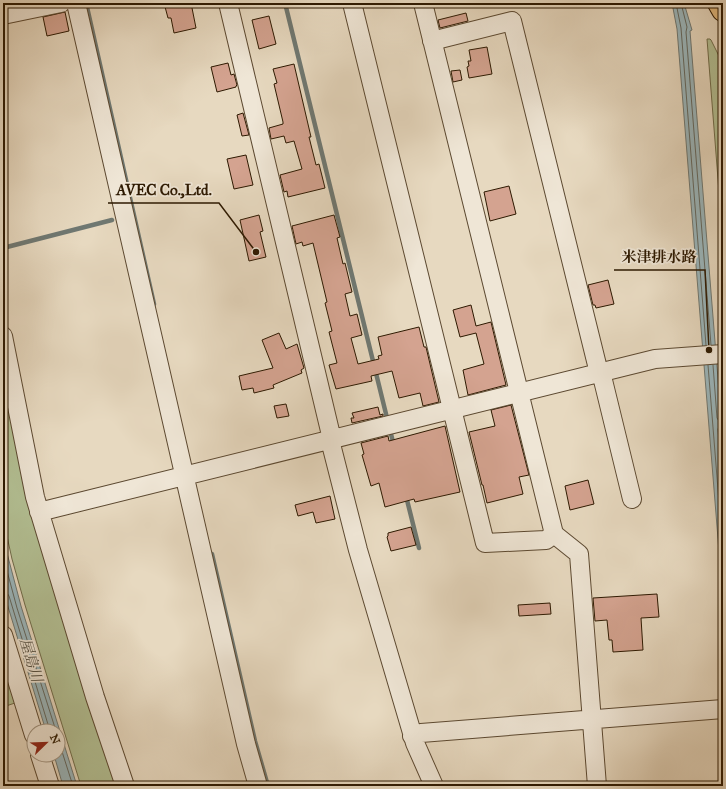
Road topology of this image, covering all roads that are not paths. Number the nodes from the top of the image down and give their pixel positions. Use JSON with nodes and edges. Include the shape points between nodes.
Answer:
{"nodes":[{"id":1,"x":62,"y":3,"type":"edge"},
{"id":2,"x":76,"y":3,"type":"edge"},
{"id":3,"x":228,"y":3,"type":"edge"},
{"id":4,"x":352,"y":3,"type":"edge"},
{"id":5,"x":423,"y":3,"type":"edge"},
{"id":6,"x":719,"y":3,"type":"edge"},
{"id":7,"x":723,"y":10,"type":"edge"},
{"id":8,"x":3,"y":15,"type":"edge"},
{"id":9,"x":432,"y":41,"type":"junction"},
{"id":10,"x":3,"y":336,"type":"edge"},
{"id":11,"x":723,"y":354,"type":"edge"},
{"id":12,"x":600,"y":373,"type":"junction"},
{"id":13,"x":519,"y":393,"type":"junction"},
{"id":14,"x":452,"y":409,"type":"junction"},
{"id":15,"x":331,"y":439,"type":"junction"},
{"id":16,"x":183,"y":476,"type":"junction"},
{"id":17,"x":632,"y":499,"type":"dead end"},
{"id":18,"x":39,"y":512,"type":"junction"},
{"id":19,"x":554,"y":534,"type":"junction"},
{"id":20,"x":3,"y":635,"type":"edge"},
{"id":21,"x":723,"y":709,"type":"edge"},
{"id":22,"x":592,"y":719,"type":"junction"},
{"id":23,"x":30,"y":723,"type":"edge"},
{"id":24,"x":412,"y":736,"type":"junction"},
{"id":25,"x":43,"y":763,"type":"edge"},
{"id":26,"x":50,"y":786,"type":"edge"},
{"id":27,"x":125,"y":786,"type":"edge"},
{"id":28,"x":258,"y":786,"type":"edge"},
{"id":29,"x":434,"y":786,"type":"edge"},
{"id":30,"x":597,"y":786,"type":"edge"}],
"edges":[{"from":1,"to":8,"type":"street"},
{"from":2,"to":16,"type":"street"},
{"from":3,"to":15,"type":"street"},
{"from":4,"to":14,"type":"street"},
{"from":5,"to":9,"type":"street"},
{"from":6,"to":7,"type":"highway"},
{"from":9,"to":12,"type":"street","via":[[512,22]]},
{"from":9,"to":13,"type":"street"},
{"from":10,"to":18,"type":"street"},
{"from":11,"to":12,"type":"street","via":[[655,359]]},
{"from":12,"to":13,"type":"street"},
{"from":12,"to":17,"type":"street"},
{"from":13,"to":14,"type":"street"},
{"from":13,"to":19,"type":"street"},
{"from":14,"to":15,"type":"street"},
{"from":14,"to":19,"type":"street","via":[[485,543],[546,540]]},
{"from":15,"to":16,"type":"street"},
{"from":15,"to":24,"type":"street","via":[[358,550]]},
{"from":16,"to":18,"type":"street"},
{"from":16,"to":28,"type":"street"},
{"from":18,"to":27,"type":"street","via":[[95,698]]},
{"from":19,"to":22,"type":"street","via":[[579,554]]},
{"from":20,"to":23,"type":"street"},
{"from":21,"to":22,"type":"street"},
{"from":22,"to":24,"type":"street","via":[[421,733]]},
{"from":22,"to":30,"type":"street"},
{"from":24,"to":29,"type":"street"},
{"from":25,"to":26,"type":"street"}]}
